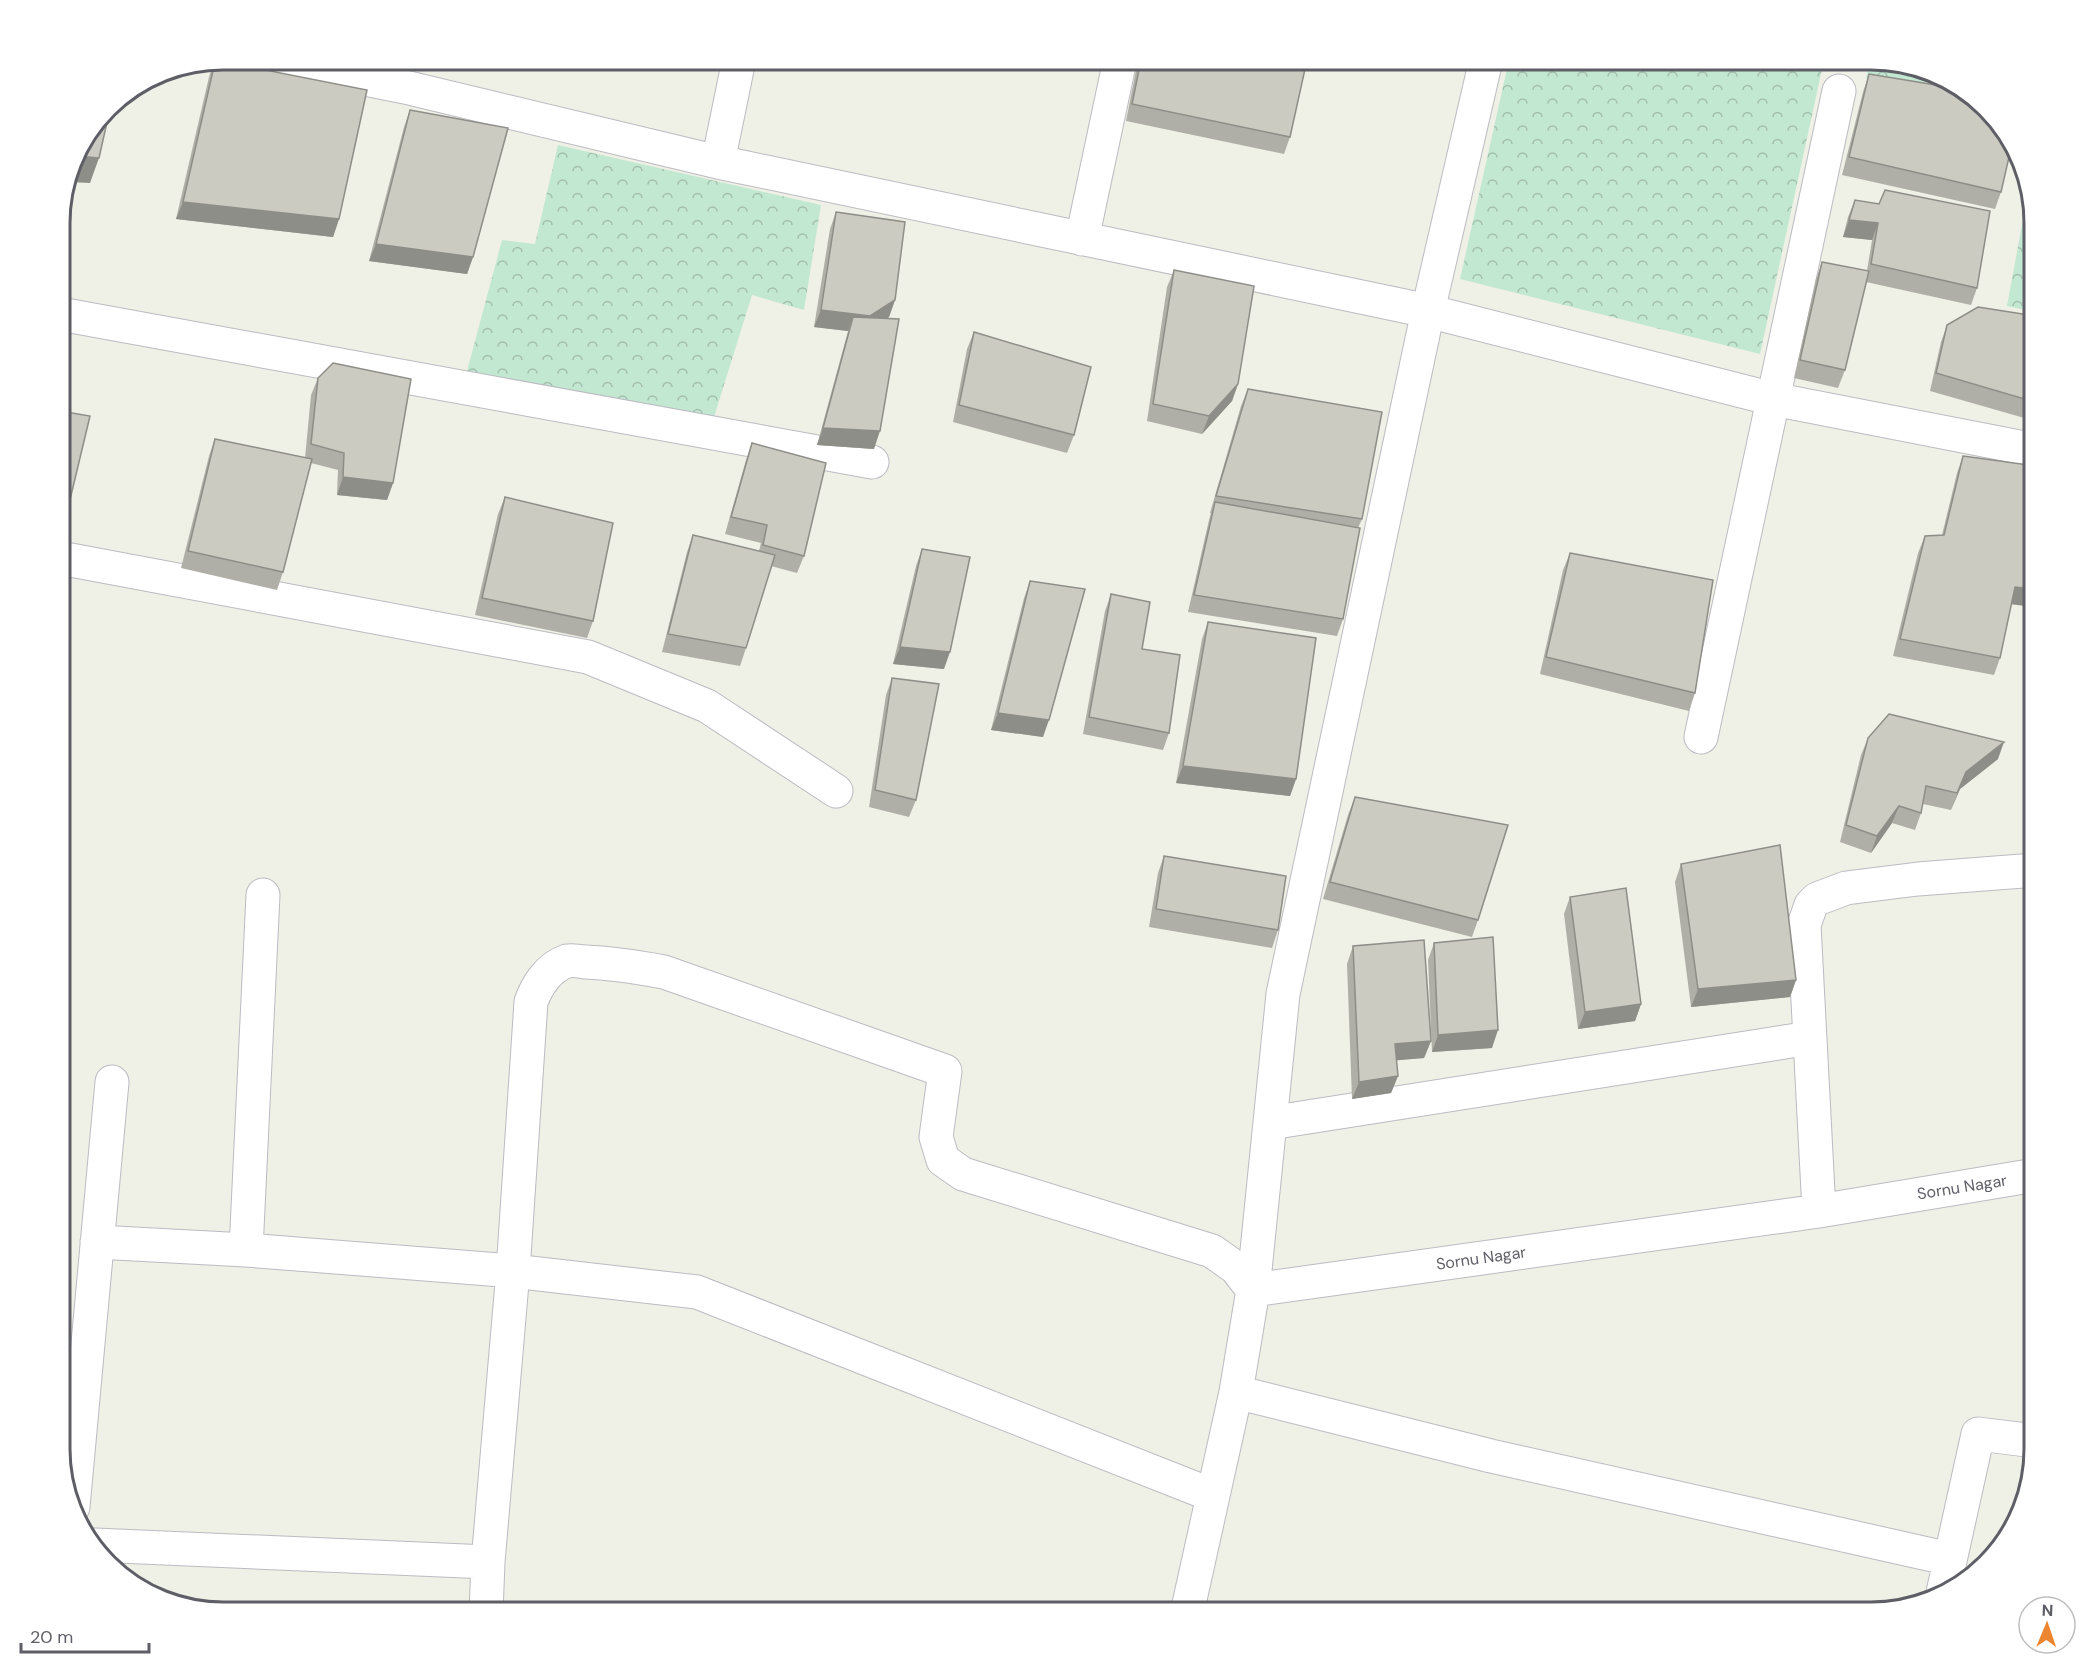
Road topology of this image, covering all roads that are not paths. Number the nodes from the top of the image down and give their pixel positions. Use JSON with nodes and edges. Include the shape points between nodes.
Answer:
{"nodes":[{"id":1,"x":375,"y":70,"type":"edge"},
{"id":2,"x":737,"y":70,"type":"edge"},
{"id":3,"x":1117,"y":70,"type":"edge"},
{"id":4,"x":1484,"y":70,"type":"edge"},
{"id":5,"x":407,"y":73,"type":"edge"},
{"id":6,"x":1839,"y":91,"type":"dead end"},
{"id":7,"x":718,"y":162,"type":"junction"},
{"id":8,"x":1082,"y":239,"type":"junction"},
{"id":9,"x":1428,"y":311,"type":"junction"},
{"id":10,"x":71,"y":316,"type":"edge"},
{"id":11,"x":1773,"y":399,"type":"junction"},
{"id":12,"x":2024,"y":448,"type":"edge"},
{"id":13,"x":872,"y":462,"type":"dead end"},
{"id":14,"x":71,"y":560,"type":"edge"},
{"id":15,"x":1701,"y":737,"type":"dead end"},
{"id":16,"x":836,"y":790,"type":"dead end"},
{"id":17,"x":2024,"y":871,"type":"edge"},
{"id":18,"x":263,"y":895,"type":"dead end"},
{"id":19,"x":1810,"y":1038,"type":"junction"},
{"id":20,"x":111,"y":1082,"type":"dead end"},
{"id":21,"x":1270,"y":1123,"type":"junction"},
{"id":22,"x":2024,"y":1177,"type":"edge"},
{"id":23,"x":1819,"y":1211,"type":"junction"},
{"id":24,"x":97,"y":1242,"type":"junction"},
{"id":25,"x":246,"y":1250,"type":"junction"},
{"id":26,"x":513,"y":1271,"type":"junction"},
{"id":27,"x":1253,"y":1290,"type":"junction"},
{"id":28,"x":1236,"y":1392,"type":"junction"},
{"id":29,"x":2024,"y":1440,"type":"edge"},
{"id":30,"x":75,"y":1484,"type":"edge"},
{"id":31,"x":1212,"y":1496,"type":"junction"},
{"id":32,"x":104,"y":1545,"type":"edge"},
{"id":33,"x":1950,"y":1559,"type":"junction"},
{"id":34,"x":488,"y":1562,"type":"junction"},
{"id":35,"x":1945,"y":1584,"type":"edge"},
{"id":36,"x":486,"y":1602,"type":"edge"},
{"id":37,"x":1189,"y":1602,"type":"edge"}],
"edges":[{"from":1,"to":5,"type":"street"},
{"from":2,"to":7,"type":"street"},
{"from":3,"to":8,"type":"street"},
{"from":4,"to":9,"type":"street"},
{"from":5,"to":7,"type":"street"},
{"from":6,"to":11,"type":"street"},
{"from":7,"to":8,"type":"street"},
{"from":8,"to":9,"type":"street"},
{"from":9,"to":11,"type":"street"},
{"from":9,"to":21,"type":"street","via":[[1283,994]]},
{"from":10,"to":13,"type":"street"},
{"from":11,"to":12,"type":"street"},
{"from":11,"to":15,"type":"street"},
{"from":14,"to":16,"type":"street","via":[[588,657],[707,706]]},
{"from":17,"to":19,"type":"street","via":[[1846,888],[1817,899],[1804,925]]},
{"from":18,"to":25,"type":"street"},
{"from":19,"to":21,"type":"street"},
{"from":19,"to":23,"type":"street"},
{"from":20,"to":24,"type":"street"},
{"from":21,"to":27,"type":"street"},
{"from":22,"to":23,"type":"street","name":"Sornu Nagar"},
{"from":23,"to":27,"type":"street","name":"Sornu Nagar"},
{"from":24,"to":25,"type":"street"},
{"from":24,"to":30,"type":"street"},
{"from":25,"to":26,"type":"street"},
{"from":26,"to":27,"type":"street","via":[[531,1002],[544,978],[568,960],[664,972],[945,1071],[936,1137],[943,1160],[963,1174],[1212,1251],[1236,1269]]},
{"from":26,"to":31,"type":"street","via":[[697,1292]]},
{"from":26,"to":34,"type":"street"},
{"from":27,"to":28,"type":"street"},
{"from":28,"to":31,"type":"street"},
{"from":28,"to":33,"type":"street","via":[[1503,1459]]},
{"from":29,"to":33,"type":"street","via":[[1978,1434]]},
{"from":31,"to":37,"type":"street"},
{"from":32,"to":34,"type":"street"},
{"from":33,"to":35,"type":"street"},
{"from":34,"to":36,"type":"street"}]}
